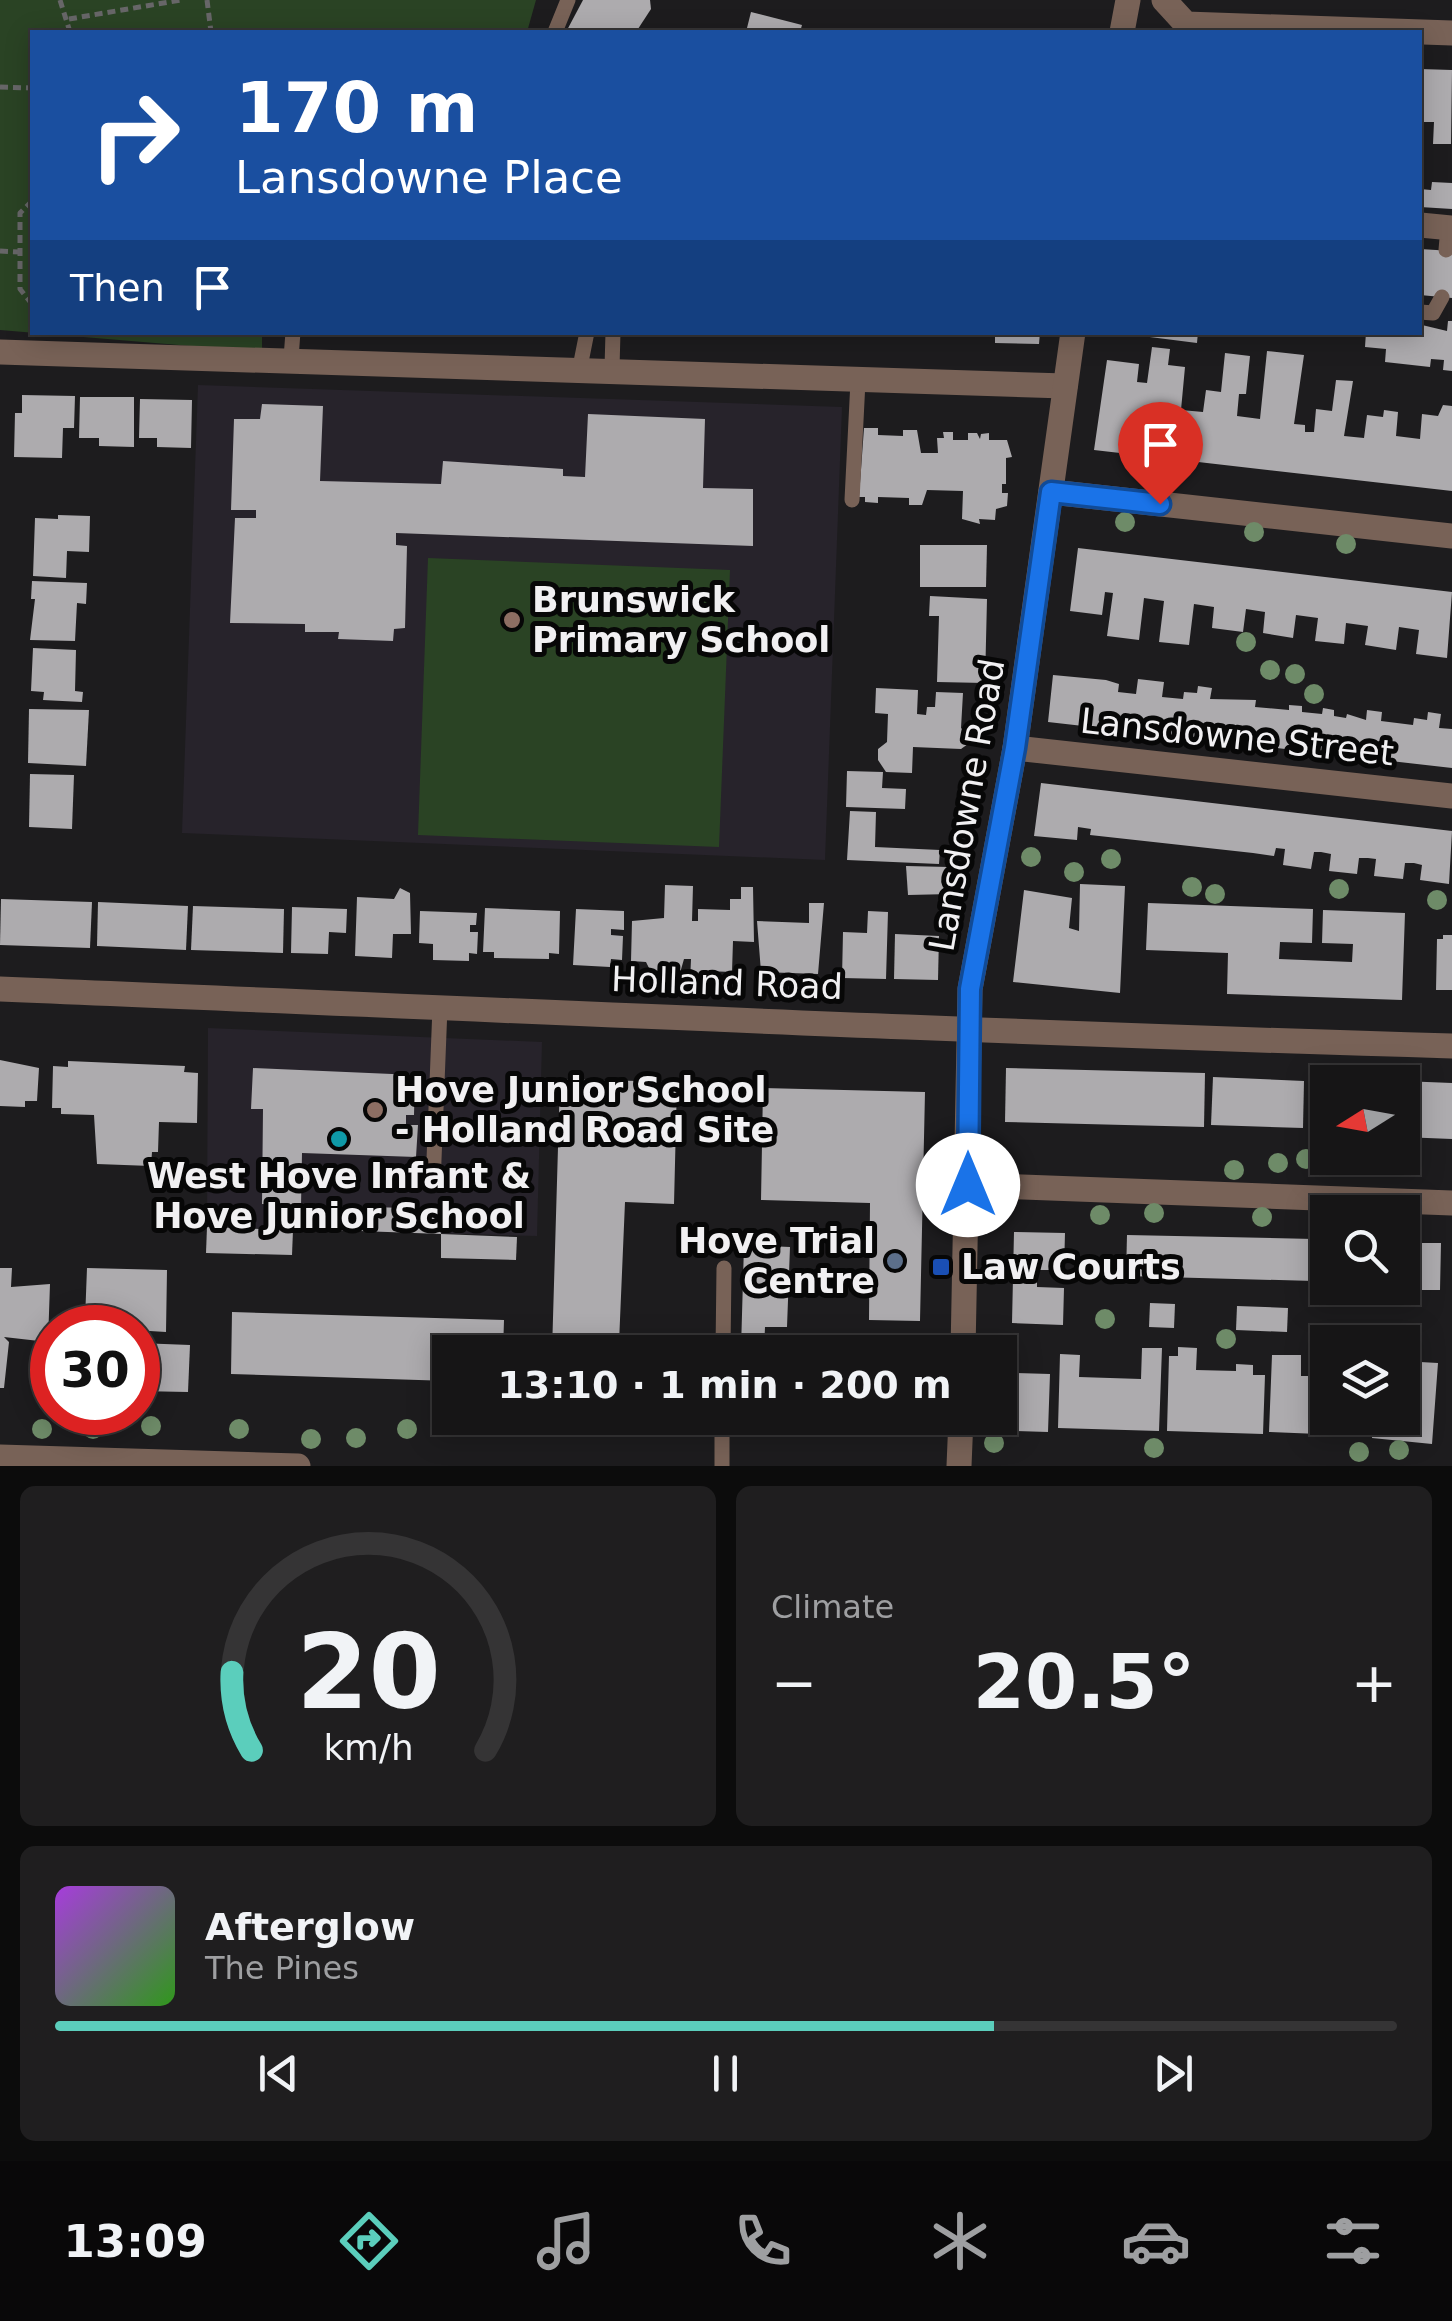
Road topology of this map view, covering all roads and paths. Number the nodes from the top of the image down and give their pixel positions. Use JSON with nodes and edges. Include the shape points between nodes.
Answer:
{"nodes":[{"id":1,"x":60,"y":0,"type":"edge"},
{"id":2,"x":181,"y":0,"type":"edge"},
{"id":3,"x":207,"y":0,"type":"edge"},
{"id":4,"x":568,"y":0,"type":"edge"},
{"id":5,"x":1128,"y":0,"type":"edge"},
{"id":6,"x":1162,"y":0,"type":"edge"},
{"id":7,"x":68,"y":20,"type":"junction"},
{"id":8,"x":70,"y":30,"type":"edge"},
{"id":9,"x":210,"y":30,"type":"edge"},
{"id":10,"x":556,"y":30,"type":"edge"},
{"id":11,"x":1122,"y":30,"type":"edge"},
{"id":12,"x":1386,"y":30,"type":"edge"},
{"id":13,"x":1422,"y":31,"type":"edge"},
{"id":14,"x":1452,"y":32,"type":"edge"},
{"id":15,"x":0,"y":87,"type":"edge"},
{"id":16,"x":30,"y":88,"type":"edge"},
{"id":17,"x":30,"y":203,"type":"edge"},
{"id":18,"x":1422,"y":226,"type":"edge"},
{"id":19,"x":1449,"y":235,"type":"edge"},
{"id":20,"x":0,"y":251,"type":"edge"},
{"id":21,"x":20,"y":252,"type":"junction"},
{"id":22,"x":1442,"y":297,"type":"dead end"},
{"id":23,"x":30,"y":302,"type":"edge"},
{"id":24,"x":1422,"y":312,"type":"edge"},
{"id":25,"x":587,"y":335,"type":"edge"},
{"id":26,"x":614,"y":335,"type":"edge"},
{"id":27,"x":1073,"y":335,"type":"edge"},
{"id":28,"x":292,"y":345,"type":"edge"},
{"id":29,"x":0,"y":352,"type":"edge"},
{"id":30,"x":580,"y":367,"type":"junction"},
{"id":31,"x":612,"y":368,"type":"junction"},
{"id":32,"x":858,"y":381,"type":"junction"},
{"id":33,"x":1065,"y":386,"type":"junction"},
{"id":34,"x":1051,"y":492,"type":"junction"},
{"id":35,"x":852,"y":500,"type":"dead end"},
{"id":36,"x":1452,"y":536,"type":"edge"},
{"id":37,"x":1015,"y":748,"type":"junction"},
{"id":38,"x":1452,"y":796,"type":"edge"},
{"id":39,"x":0,"y":989,"type":"edge"},
{"id":40,"x":440,"y":1007,"type":"junction"},
{"id":41,"x":969,"y":1031,"type":"junction"},
{"id":42,"x":1452,"y":1046,"type":"edge"},
{"id":43,"x":922,"y":1184,"type":"dead end"},
{"id":44,"x":432,"y":1185,"type":"dead end"},
{"id":45,"x":938,"y":1185,"type":"dead end"},
{"id":46,"x":968,"y":1185,"type":"junction"},
{"id":47,"x":1452,"y":1204,"type":"edge"},
{"id":48,"x":724,"y":1268,"type":"dead end"},
{"id":49,"x":723,"y":1335,"type":"edge"},
{"id":50,"x":964,"y":1335,"type":"edge"},
{"id":51,"x":722,"y":1435,"type":"edge"},
{"id":52,"x":960,"y":1435,"type":"edge"},
{"id":53,"x":0,"y":1457,"type":"edge"},
{"id":54,"x":298,"y":1466,"type":"edge"},
{"id":55,"x":722,"y":1466,"type":"edge"},
{"id":56,"x":959,"y":1466,"type":"edge"}],
"edges":[{"from":1,"to":7,"type":"path"},
{"from":2,"to":7,"type":"path"},
{"from":3,"to":9,"type":"path"},
{"from":4,"to":10,"type":"lane"},
{"from":5,"to":11,"type":"street"},
{"from":6,"to":12,"type":"street","via":[[1186,24]]},
{"from":7,"to":8,"type":"path"},
{"from":13,"to":14,"type":"street"},
{"from":15,"to":16,"type":"path"},
{"from":17,"to":21,"type":"path","via":[[20,212]]},
{"from":18,"to":19,"type":"street"},
{"from":20,"to":21,"type":"path"},
{"from":21,"to":23,"type":"path","via":[[20,289]]},
{"from":22,"to":24,"type":"lane","via":[[1433,313]]},
{"from":25,"to":30,"type":"lane"},
{"from":26,"to":31,"type":"lane"},
{"from":27,"to":33,"type":"street","name":"Lansdowne Road"},
{"from":28,"to":29,"type":"street"},
{"from":28,"to":30,"type":"street"},
{"from":30,"to":31,"type":"street"},
{"from":31,"to":32,"type":"street"},
{"from":32,"to":33,"type":"street"},
{"from":32,"to":35,"type":"lane"},
{"from":33,"to":34,"type":"street","name":"Lansdowne Road"},
{"from":34,"to":36,"type":"street"},
{"from":34,"to":37,"type":"street","name":"Lansdowne Road"},
{"from":37,"to":38,"type":"street","name":"Lansdowne Street"},
{"from":37,"to":41,"type":"street","name":"Lansdowne Road","via":[[970,989]]},
{"from":39,"to":40,"type":"street","name":"Holland Road"},
{"from":40,"to":41,"type":"street","name":"Holland Road"},
{"from":40,"to":44,"type":"lane"},
{"from":41,"to":42,"type":"street","name":"Holland Road"},
{"from":41,"to":46,"type":"street","name":"Lansdowne Road"},
{"from":43,"to":45,"type":"path"},
{"from":46,"to":47,"type":"street"},
{"from":46,"to":50,"type":"street","name":"Lansdowne Road"},
{"from":48,"to":49,"type":"lane"},
{"from":51,"to":55,"type":"lane"},
{"from":52,"to":56,"type":"street"},
{"from":53,"to":54,"type":"street"}]}
